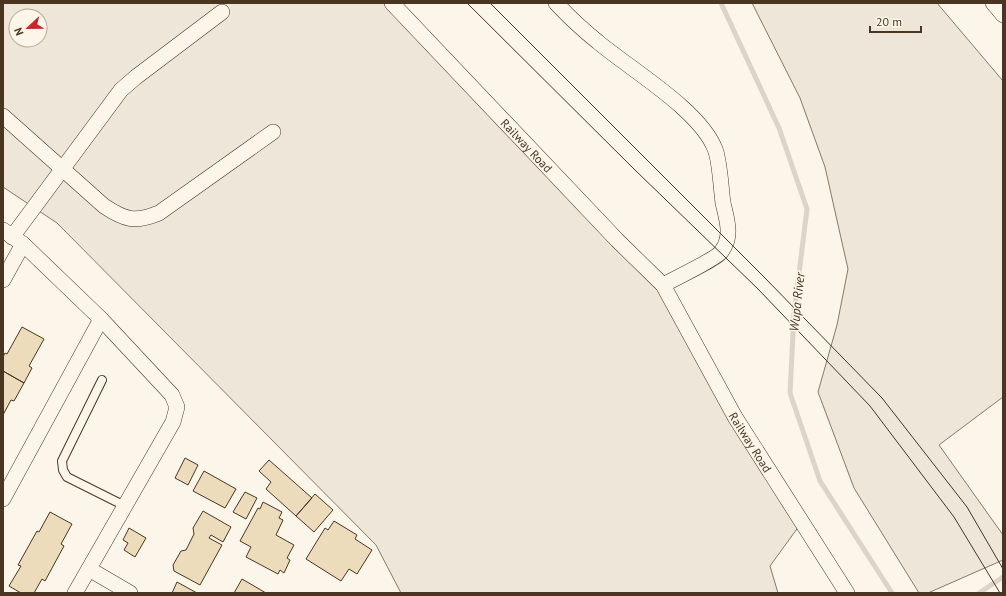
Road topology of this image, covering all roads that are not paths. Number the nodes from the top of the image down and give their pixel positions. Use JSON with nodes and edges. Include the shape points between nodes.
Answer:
{"nodes":[{"id":1,"x":392,"y":3,"type":"edge"},
{"id":2,"x":556,"y":3,"type":"edge"},
{"id":3,"x":993,"y":3,"type":"edge"},
{"id":4,"x":222,"y":12,"type":"dead end"},
{"id":5,"x":1003,"y":15,"type":"edge"},
{"id":6,"x":3,"y":116,"type":"edge"},
{"id":7,"x":273,"y":132,"type":"dead end"},
{"id":8,"x":62,"y":169,"type":"junction"},
{"id":9,"x":13,"y":237,"type":"edge"},
{"id":10,"x":3,"y":280,"type":"edge"},
{"id":11,"x":664,"y":285,"type":"junction"},
{"id":12,"x":101,"y":319,"type":"junction"},
{"id":13,"x":102,"y":380,"type":"dead end"},
{"id":14,"x":3,"y":499,"type":"edge"},
{"id":15,"x":125,"y":506,"type":"junction"},
{"id":16,"x":89,"y":569,"type":"junction"},
{"id":17,"x":75,"y":593,"type":"edge"},
{"id":18,"x":130,"y":593,"type":"edge"},
{"id":19,"x":847,"y":593,"type":"edge"}],
"edges":[{"from":1,"to":11,"type":"street","name":"Railway Road","via":[[617,240]]},
{"from":2,"to":11,"type":"street","via":[[598,42],[668,96],[700,125],[716,151],[719,183],[729,232],[727,242],[721,253]]},
{"from":3,"to":5,"type":"street"},
{"from":4,"to":8,"type":"street","via":[[121,90]]},
{"from":6,"to":8,"type":"street"},
{"from":7,"to":8,"type":"street","via":[[159,212],[145,218],[130,220],[118,216]]},
{"from":8,"to":9,"type":"street"},
{"from":9,"to":10,"type":"street"},
{"from":9,"to":12,"type":"street"},
{"from":11,"to":19,"type":"street","name":"Railway Road","via":[[735,417]]},
{"from":12,"to":14,"type":"street"},
{"from":12,"to":15,"type":"street","via":[[172,395],[177,407],[174,422]]},
{"from":13,"to":15,"type":"lane","via":[[62,461],[63,470],[67,477]]},
{"from":15,"to":16,"type":"street"},
{"from":16,"to":17,"type":"street"},
{"from":16,"to":18,"type":"street"}]}
